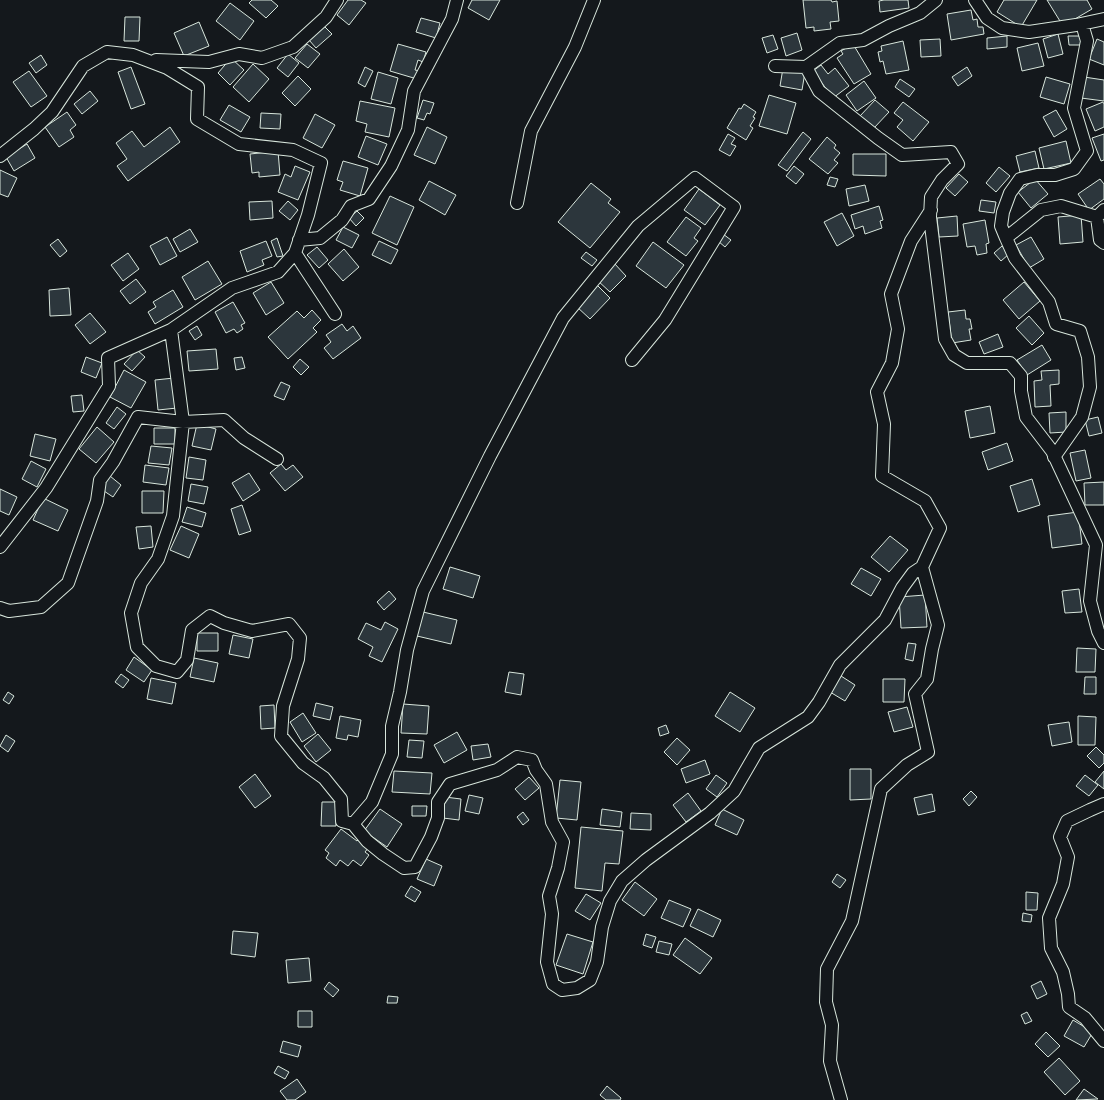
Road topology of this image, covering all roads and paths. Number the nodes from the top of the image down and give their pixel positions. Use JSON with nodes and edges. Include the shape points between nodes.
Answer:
{"nodes":[{"id":1,"x":337,"y":0,"type":"edge"},
{"id":2,"x":457,"y":0,"type":"edge"},
{"id":3,"x":594,"y":0,"type":"edge"},
{"id":4,"x":936,"y":0,"type":"edge"},
{"id":5,"x":975,"y":0,"type":"edge"},
{"id":6,"x":1104,"y":19,"type":"edge"},
{"id":7,"x":1082,"y":24,"type":"junction"},
{"id":8,"x":145,"y":60,"type":"junction"},
{"id":9,"x":775,"y":66,"type":"dead end"},
{"id":10,"x":806,"y":67,"type":"junction"},
{"id":11,"x":0,"y":156,"type":"edge"},
{"id":12,"x":517,"y":203,"type":"dead end"},
{"id":13,"x":931,"y":210,"type":"junction"},
{"id":14,"x":1101,"y":213,"type":"edge"},
{"id":15,"x":1006,"y":238,"type":"junction"},
{"id":16,"x":299,"y":240,"type":"junction"},
{"id":17,"x":1104,"y":243,"type":"edge"},
{"id":18,"x":294,"y":253,"type":"junction"},
{"id":19,"x":335,"y":314,"type":"dead end"},
{"id":20,"x":171,"y":330,"type":"junction"},
{"id":21,"x":632,"y":360,"type":"dead end"},
{"id":22,"x":183,"y":422,"type":"junction"},
{"id":23,"x":1054,"y":457,"type":"junction"},
{"id":24,"x":277,"y":460,"type":"dead end"},
{"id":25,"x":0,"y":547,"type":"edge"},
{"id":26,"x":922,"y":567,"type":"junction"},
{"id":27,"x":0,"y":608,"type":"edge"},
{"id":28,"x":1104,"y":643,"type":"edge"},
{"id":29,"x":1104,"y":804,"type":"edge"},
{"id":30,"x":353,"y":824,"type":"junction"},
{"id":31,"x":1104,"y":1041,"type":"edge"},
{"id":32,"x":841,"y":1100,"type":"edge"}],
"edges":[{"from":1,"to":8,"type":"street","via":[[326,17],[293,47],[262,58],[239,54],[209,62]]},
{"from":2,"to":16,"type":"street","via":[[452,19],[414,91],[408,130],[391,166],[369,199],[351,206],[342,220],[320,238]]},
{"from":3,"to":12,"type":"street","via":[[575,47],[531,131]]},
{"from":4,"to":10,"type":"street","via":[[920,13],[863,40],[840,44]]},
{"from":5,"to":7,"type":"street","via":[[987,18],[1002,28],[1029,32]]},
{"from":6,"to":7,"type":"street"},
{"from":7,"to":15,"type":"street","via":[[1087,41],[1074,108],[1087,152],[1074,168],[1055,175],[1020,179],[1003,212],[1001,226]]},
{"from":8,"to":11,"type":"street","via":[[106,52],[83,66],[52,112]]},
{"from":8,"to":16,"type":"street","via":[[167,68],[198,87],[197,119],[239,144],[293,150],[321,163]]},
{"from":9,"to":10,"type":"street"},
{"from":10,"to":13,"type":"street","via":[[819,91],[902,155],[951,152],[958,164],[931,197]]},
{"from":13,"to":23,"type":"street","via":[[945,339],[954,355],[967,363],[1010,363],[1021,376],[1026,417]]},
{"from":13,"to":26,"type":"street","via":[[911,241],[891,294],[898,329],[892,362],[877,392],[884,424],[882,476],[925,500],[940,528]]},
{"from":14,"to":15,"type":"street","via":[[1061,206],[1041,210]]},
{"from":14,"to":17,"type":"street","via":[[1100,240]]},
{"from":15,"to":23,"type":"street","via":[[1015,258],[1048,302],[1056,324],[1080,331],[1088,357],[1090,387],[1082,417]]},
{"from":16,"to":18,"type":"street"},
{"from":18,"to":19,"type":"street"},
{"from":18,"to":20,"type":"street","via":[[278,272],[232,288]]},
{"from":20,"to":22,"type":"street"},
{"from":20,"to":25,"type":"street","via":[[108,358],[109,386],[46,488]]},
{"from":21,"to":30,"type":"street","via":[[665,320],[734,207],[695,178],[638,226],[563,318],[423,591],[392,726],[392,754],[372,802]]},
{"from":22,"to":24,"type":"street","via":[[224,420]]},
{"from":22,"to":27,"type":"street","via":[[138,418],[100,480],[97,501],[68,583],[42,607],[9,611]]},
{"from":22,"to":30,"type":"street","via":[[173,516],[158,559],[141,583],[131,613],[137,648],[156,666],[177,672],[187,660],[192,630],[210,616],[252,631],[289,624],[300,638],[298,659],[283,706],[281,736],[303,763],[324,778],[341,799],[342,821]]},
{"from":23,"to":28,"type":"street","via":[[1096,546],[1090,601]]},
{"from":26,"to":30,"type":"street","via":[[912,573],[884,620],[840,665],[820,702],[808,716],[759,748],[734,791],[622,881],[610,901],[590,980],[577,988],[562,990],[552,984],[547,962],[552,914],[549,896],[563,842],[552,822],[546,784],[532,760],[517,757],[497,770],[450,784],[438,802],[438,818],[415,867],[404,868],[383,854]]},
{"from":26,"to":32,"type":"street","via":[[938,625],[927,679],[915,694],[928,752],[907,765],[881,789],[852,921],[827,969],[826,1002],[832,1025],[830,1062]]},
{"from":29,"to":31,"type":"street","via":[[1067,822],[1060,837],[1068,857],[1063,884],[1049,918],[1051,948],[1063,972],[1069,1007],[1085,1018]]}]}
